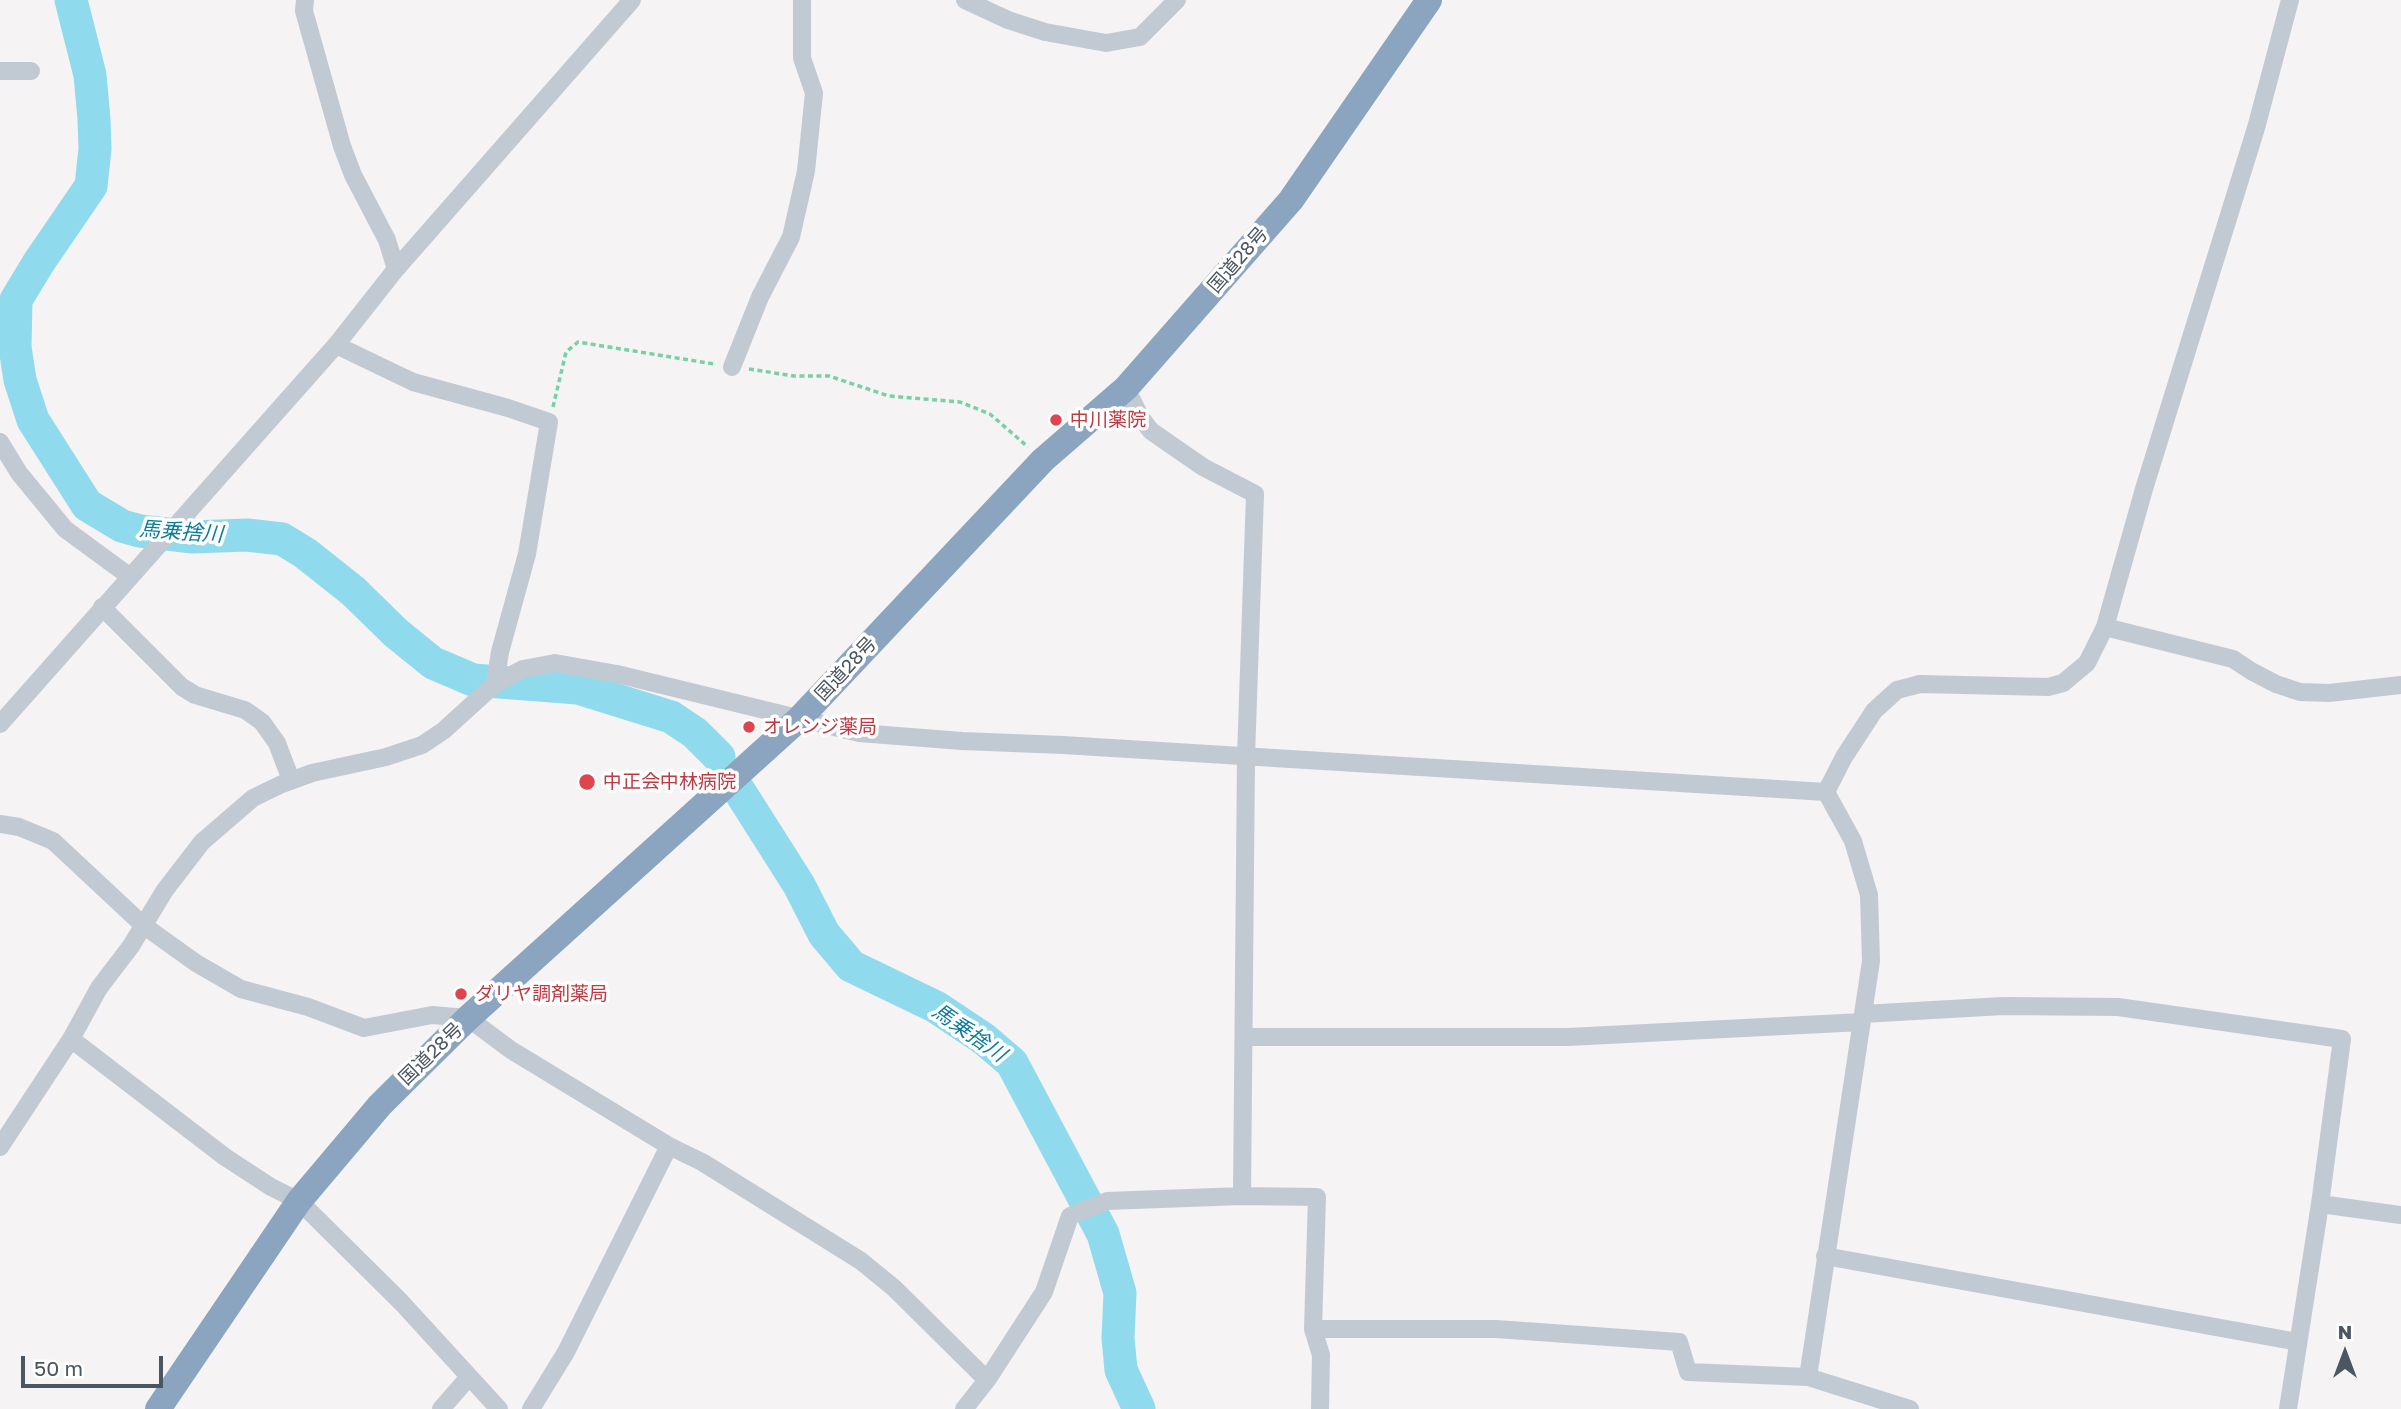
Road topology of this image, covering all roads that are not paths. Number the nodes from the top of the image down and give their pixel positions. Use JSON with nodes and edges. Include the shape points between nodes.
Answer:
{"nodes":[{"id":1,"x":304,"y":0,"type":"edge"},
{"id":2,"x":632,"y":0,"type":"edge"},
{"id":3,"x":802,"y":0,"type":"edge"},
{"id":4,"x":965,"y":0,"type":"edge"},
{"id":5,"x":1177,"y":0,"type":"edge"},
{"id":6,"x":1429,"y":0,"type":"edge"},
{"id":7,"x":2290,"y":0,"type":"edge"},
{"id":8,"x":0,"y":71,"type":"edge"},
{"id":9,"x":31,"y":71,"type":"dead end"},
{"id":10,"x":396,"y":269,"type":"junction"},
{"id":11,"x":337,"y":345,"type":"junction"},
{"id":12,"x":732,"y":367,"type":"road end"},
{"id":13,"x":1126,"y":388,"type":"junction"},
{"id":14,"x":0,"y":442,"type":"edge"},
{"id":15,"x":129,"y":576,"type":"junction"},
{"id":16,"x":102,"y":607,"type":"junction"},
{"id":17,"x":2105,"y":627,"type":"junction"},
{"id":18,"x":495,"y":684,"type":"junction"},
{"id":19,"x":2401,"y":685,"type":"edge"},
{"id":20,"x":3,"y":715,"type":"edge"},
{"id":21,"x":799,"y":719,"type":"junction"},
{"id":22,"x":1246,"y":757,"type":"junction"},
{"id":23,"x":292,"y":780,"type":"junction"},
{"id":24,"x":1826,"y":792,"type":"junction"},
{"id":25,"x":0,"y":824,"type":"edge"},
{"id":26,"x":143,"y":925,"type":"junction"},
{"id":27,"x":468,"y":1018,"type":"junction"},
{"id":28,"x":1862,"y":1018,"type":"junction"},
{"id":29,"x":1244,"y":1037,"type":"junction"},
{"id":30,"x":71,"y":1039,"type":"junction"},
{"id":31,"x":669,"y":1146,"type":"junction"},
{"id":32,"x":0,"y":1147,"type":"edge"},
{"id":33,"x":1242,"y":1196,"type":"junction"},
{"id":34,"x":299,"y":1201,"type":"junction"},
{"id":35,"x":2320,"y":1204,"type":"junction"},
{"id":36,"x":2401,"y":1215,"type":"edge"},
{"id":37,"x":1825,"y":1256,"type":"junction"},
{"id":38,"x":1314,"y":1329,"type":"junction"},
{"id":39,"x":2298,"y":1342,"type":"junction"},
{"id":40,"x":469,"y":1377,"type":"junction"},
{"id":41,"x":1808,"y":1377,"type":"junction"},
{"id":42,"x":987,"y":1380,"type":"junction"},
{"id":43,"x":158,"y":1409,"type":"edge"},
{"id":44,"x":441,"y":1409,"type":"edge"},
{"id":45,"x":499,"y":1409,"type":"edge"},
{"id":46,"x":531,"y":1409,"type":"edge"},
{"id":47,"x":964,"y":1409,"type":"edge"},
{"id":48,"x":1320,"y":1409,"type":"edge"},
{"id":49,"x":1910,"y":1409,"type":"edge"},
{"id":50,"x":2288,"y":1409,"type":"edge"}],
"edges":[{"from":1,"to":10,"type":"street","via":[[342,146]]},
{"from":2,"to":10,"type":"street"},
{"from":3,"to":12,"type":"street","via":[[802,58],[814,93],[806,171],[791,237]]},
{"from":4,"to":5,"type":"street","via":[[1045,32],[1105,43],[1140,37]]},
{"from":6,"to":13,"type":"highway","name":"国道28号","via":[[1291,200]]},
{"from":7,"to":17,"type":"street","via":[[2256,128]]},
{"from":8,"to":9,"type":"street"},
{"from":10,"to":11,"type":"street"},
{"from":11,"to":15,"type":"street"},
{"from":11,"to":18,"type":"street","via":[[413,382],[549,422],[527,554]]},
{"from":13,"to":21,"type":"highway","name":"国道28号","via":[[1043,460]]},
{"from":13,"to":22,"type":"street","via":[[1150,431],[1203,467],[1255,494]]},
{"from":14,"to":15,"type":"street","via":[[65,529]]},
{"from":15,"to":16,"type":"street"},
{"from":16,"to":20,"type":"street"},
{"from":16,"to":23,"type":"street","via":[[182,687],[245,710],[262,722],[277,743]]},
{"from":17,"to":19,"type":"street","via":[[2233,659],[2300,692]]},
{"from":17,"to":24,"type":"street","via":[[2087,663],[2063,683],[2048,687],[1920,684],[1897,690],[1874,711]]},
{"from":18,"to":21,"type":"street","via":[[523,668],[555,663]]},
{"from":18,"to":23,"type":"street","via":[[422,745]]},
{"from":21,"to":22,"type":"street","via":[[859,733]]},
{"from":21,"to":27,"type":"highway","name":"国道28号"},
{"from":22,"to":24,"type":"street"},
{"from":22,"to":29,"type":"street"},
{"from":23,"to":26,"type":"street","via":[[253,798],[202,842]]},
{"from":24,"to":28,"type":"street","via":[[1853,841],[1869,895],[1871,961]]},
{"from":25,"to":26,"type":"street","via":[[53,841]]},
{"from":26,"to":27,"type":"street","via":[[241,989],[364,1028],[432,1014]]},
{"from":26,"to":30,"type":"street","via":[[99,988]]},
{"from":27,"to":31,"type":"street","via":[[511,1051]]},
{"from":27,"to":34,"type":"highway","name":"国道28号","via":[[380,1105]]},
{"from":28,"to":29,"type":"street","via":[[1568,1037]]},
{"from":28,"to":35,"type":"street","via":[[2003,1006],[2118,1007],[2342,1040]]},
{"from":28,"to":37,"type":"street"},
{"from":29,"to":33,"type":"street"},
{"from":30,"to":32,"type":"street"},
{"from":30,"to":34,"type":"street","via":[[225,1157]]},
{"from":31,"to":42,"type":"street","via":[[861,1261]]},
{"from":31,"to":46,"type":"street","via":[[566,1352]]},
{"from":33,"to":38,"type":"street","via":[[1317,1197]]},
{"from":33,"to":42,"type":"street","via":[[1107,1201],[1070,1216],[1044,1292]]},
{"from":34,"to":40,"type":"street"},
{"from":34,"to":43,"type":"highway","name":"国道28号"},
{"from":35,"to":36,"type":"street"},
{"from":35,"to":39,"type":"street"},
{"from":37,"to":39,"type":"street"},
{"from":37,"to":41,"type":"street"},
{"from":38,"to":41,"type":"street","via":[[1496,1329],[1679,1342],[1688,1371]]},
{"from":38,"to":48,"type":"street","via":[[1321,1356]]},
{"from":39,"to":50,"type":"street"},
{"from":40,"to":44,"type":"street"},
{"from":40,"to":45,"type":"street"},
{"from":41,"to":49,"type":"street"},
{"from":42,"to":47,"type":"street"}]}
